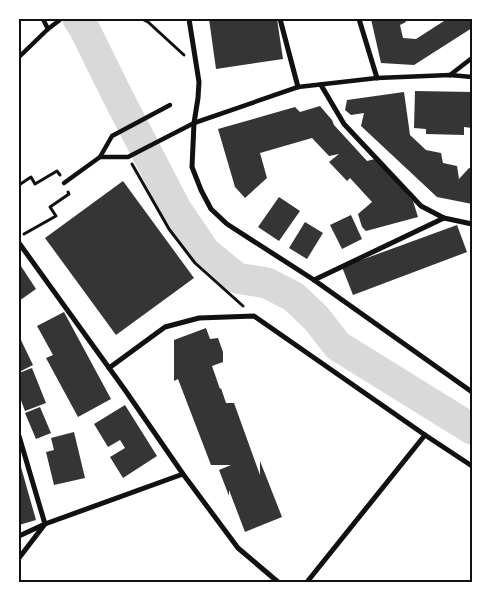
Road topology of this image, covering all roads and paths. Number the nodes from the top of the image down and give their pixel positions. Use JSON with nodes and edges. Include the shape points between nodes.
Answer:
{"nodes":[{"id":1,"x":43,"y":19,"type":"edge"},
{"id":2,"x":61,"y":19,"type":"edge"},
{"id":3,"x":142,"y":19,"type":"edge"},
{"id":4,"x":189,"y":19,"type":"edge"},
{"id":5,"x":280,"y":19,"type":"edge"},
{"id":6,"x":359,"y":19,"type":"edge"},
{"id":7,"x":48,"y":29,"type":"junction"},
{"id":8,"x":184,"y":55,"type":"dead end"},
{"id":9,"x":19,"y":57,"type":"edge"},
{"id":10,"x":472,"y":58,"type":"edge"},
{"id":11,"x":450,"y":75,"type":"junction"},
{"id":12,"x":472,"y":77,"type":"edge"},
{"id":13,"x":377,"y":78,"type":"junction"},
{"id":14,"x":321,"y":85,"type":"junction"},
{"id":15,"x":298,"y":87,"type":"junction"},
{"id":16,"x":170,"y":105,"type":"dead end"},
{"id":17,"x":194,"y":123,"type":"junction"},
{"id":18,"x":100,"y":157,"type":"junction"},
{"id":19,"x":128,"y":157,"type":"junction"},
{"id":20,"x":64,"y":182,"type":"junction"},
{"id":21,"x":19,"y":185,"type":"edge"},
{"id":22,"x":444,"y":218,"type":"junction"},
{"id":23,"x":472,"y":224,"type":"edge"},
{"id":24,"x":19,"y":237,"type":"edge"},
{"id":25,"x":19,"y":243,"type":"edge"},
{"id":26,"x":314,"y":280,"type":"junction"},
{"id":27,"x":254,"y":316,"type":"junction"},
{"id":28,"x":109,"y":368,"type":"junction"},
{"id":29,"x":472,"y":392,"type":"edge"},
{"id":30,"x":425,"y":435,"type":"junction"},
{"id":31,"x":19,"y":436,"type":"edge"},
{"id":32,"x":472,"y":466,"type":"edge"},
{"id":33,"x":183,"y":474,"type":"junction"},
{"id":34,"x":45,"y":524,"type":"junction"},
{"id":35,"x":19,"y":536,"type":"edge"},
{"id":36,"x":19,"y":558,"type":"edge"},
{"id":37,"x":278,"y":582,"type":"edge"},
{"id":38,"x":306,"y":582,"type":"edge"}],
"edges":[{"from":1,"to":7,"type":"street"},
{"from":2,"to":7,"type":"street"},
{"from":3,"to":8,"type":"path"},
{"from":4,"to":17,"type":"street","via":[[199,82]]},
{"from":5,"to":15,"type":"street"},
{"from":6,"to":13,"type":"street"},
{"from":7,"to":9,"type":"street"},
{"from":10,"to":11,"type":"street"},
{"from":11,"to":12,"type":"street"},
{"from":11,"to":13,"type":"street"},
{"from":13,"to":14,"type":"street"},
{"from":14,"to":15,"type":"street"},
{"from":14,"to":22,"type":"street","via":[[344,124],[421,206]]},
{"from":15,"to":17,"type":"street"},
{"from":16,"to":18,"type":"street","via":[[112,136]]},
{"from":17,"to":19,"type":"street"},
{"from":17,"to":26,"type":"street","via":[[192,167],[211,210],[227,224]]},
{"from":18,"to":19,"type":"street"},
{"from":18,"to":20,"type":"street"},
{"from":19,"to":27,"type":"path","via":[[169,228],[195,263]]},
{"from":20,"to":21,"type":"path","via":[[57,171],[35,184],[31,177]]},
{"from":20,"to":24,"type":"path","via":[[69,194],[50,207],[56,216]]},
{"from":22,"to":23,"type":"street"},
{"from":22,"to":26,"type":"street"},
{"from":25,"to":28,"type":"street"},
{"from":26,"to":29,"type":"street"},
{"from":27,"to":28,"type":"street","via":[[199,318],[164,327]]},
{"from":27,"to":30,"type":"street"},
{"from":28,"to":33,"type":"street"},
{"from":30,"to":32,"type":"street"},
{"from":30,"to":38,"type":"street"},
{"from":31,"to":34,"type":"street"},
{"from":33,"to":34,"type":"street"},
{"from":33,"to":37,"type":"street","via":[[238,548]]},
{"from":34,"to":35,"type":"street"},
{"from":34,"to":36,"type":"street"}]}
